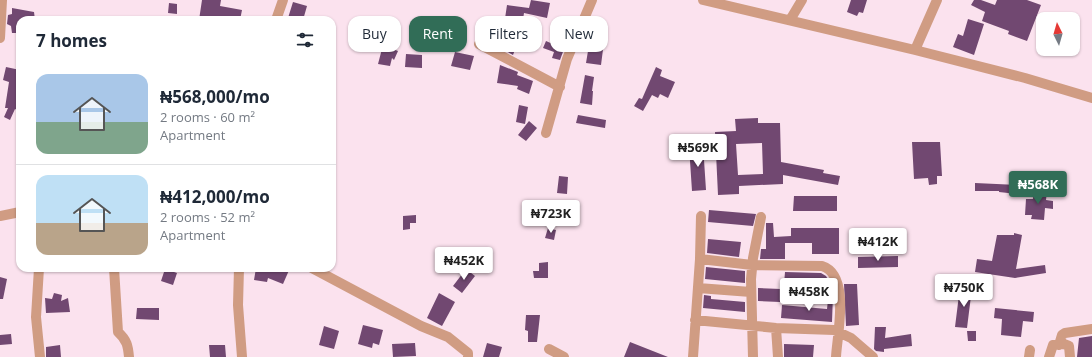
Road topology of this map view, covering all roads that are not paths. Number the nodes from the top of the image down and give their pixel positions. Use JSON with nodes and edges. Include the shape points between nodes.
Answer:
{"nodes":[{"id":1,"x":2,"y":0,"type":"edge"},
{"id":2,"x":283,"y":0,"type":"edge"},
{"id":3,"x":592,"y":0,"type":"edge"},
{"id":4,"x":703,"y":0,"type":"edge"},
{"id":5,"x":802,"y":0,"type":"edge"},
{"id":6,"x":937,"y":0,"type":"edge"},
{"id":7,"x":719,"y":2,"type":"edge"},
{"id":8,"x":277,"y":16,"type":"edge"},
{"id":9,"x":790,"y":20,"type":"junction"},
{"id":10,"x":0,"y":38,"type":"edge"},
{"id":11,"x":915,"y":50,"type":"junction"},
{"id":12,"x":494,"y":52,"type":"edge"},
{"id":13,"x":560,"y":87,"type":"junction"},
{"id":14,"x":1092,"y":98,"type":"edge"},
{"id":15,"x":546,"y":133,"type":"dead end"},
{"id":16,"x":16,"y":213,"type":"edge"},
{"id":17,"x":0,"y":216,"type":"edge"},
{"id":18,"x":701,"y":216,"type":"dead end"},
{"id":19,"x":761,"y":217,"type":"dead end"},
{"id":20,"x":700,"y":260,"type":"junction"},
{"id":21,"x":752,"y":265,"type":"junction"},
{"id":22,"x":39,"y":272,"type":"edge"},
{"id":23,"x":114,"y":272,"type":"edge"},
{"id":24,"x":239,"y":272,"type":"edge"},
{"id":25,"x":320,"y":272,"type":"edge"},
{"id":26,"x":698,"y":288,"type":"junction"},
{"id":27,"x":751,"y":292,"type":"junction"},
{"id":28,"x":695,"y":320,"type":"junction"},
{"id":29,"x":753,"y":325,"type":"junction"},
{"id":30,"x":776,"y":328,"type":"junction"},
{"id":31,"x":1092,"y":330,"type":"edge"},
{"id":32,"x":838,"y":331,"type":"junction"},
{"id":33,"x":1059,"y":344,"type":"junction"},
{"id":34,"x":549,"y":349,"type":"dead end"},
{"id":35,"x":862,"y":352,"type":"edge"},
{"id":36,"x":40,"y":357,"type":"edge"},
{"id":37,"x":129,"y":357,"type":"edge"},
{"id":38,"x":242,"y":357,"type":"edge"},
{"id":39,"x":468,"y":357,"type":"edge"},
{"id":40,"x":564,"y":357,"type":"edge"},
{"id":41,"x":693,"y":357,"type":"edge"},
{"id":42,"x":753,"y":357,"type":"edge"},
{"id":43,"x":778,"y":357,"type":"edge"},
{"id":44,"x":836,"y":357,"type":"edge"},
{"id":45,"x":873,"y":357,"type":"edge"},
{"id":46,"x":1049,"y":357,"type":"edge"},
{"id":47,"x":1070,"y":357,"type":"edge"}],
"edges":[{"from":1,"to":10,"type":"street"},
{"from":2,"to":8,"type":"street"},
{"from":3,"to":13,"type":"street"},
{"from":4,"to":7,"type":"street"},
{"from":5,"to":9,"type":"street"},
{"from":6,"to":11,"type":"street"},
{"from":7,"to":9,"type":"street"},
{"from":9,"to":11,"type":"street"},
{"from":11,"to":14,"type":"street"},
{"from":12,"to":13,"type":"street"},
{"from":13,"to":15,"type":"street"},
{"from":16,"to":17,"type":"street"},
{"from":18,"to":20,"type":"street"},
{"from":19,"to":21,"type":"street"},
{"from":20,"to":21,"type":"street"},
{"from":20,"to":26,"type":"street"},
{"from":21,"to":27,"type":"street"},
{"from":21,"to":32,"type":"street","via":[[828,268],[837,286],[840,302]]},
{"from":22,"to":36,"type":"street","via":[[36,317]]},
{"from":23,"to":37,"type":"street","via":[[118,332],[125,338]]},
{"from":24,"to":38,"type":"street","via":[[238,306]]},
{"from":25,"to":39,"type":"street","via":[[448,337],[468,353]]},
{"from":26,"to":27,"type":"street"},
{"from":26,"to":28,"type":"street"},
{"from":27,"to":29,"type":"street"},
{"from":28,"to":29,"type":"street"},
{"from":28,"to":41,"type":"street"},
{"from":29,"to":30,"type":"street"},
{"from":29,"to":42,"type":"street"},
{"from":30,"to":32,"type":"street"},
{"from":30,"to":43,"type":"street"},
{"from":31,"to":33,"type":"street","via":[[1065,333]]},
{"from":32,"to":35,"type":"street","via":[[850,338]]},
{"from":32,"to":44,"type":"street"},
{"from":33,"to":46,"type":"street","via":[[1051,347]]},
{"from":33,"to":47,"type":"street","via":[[1069,346]]},
{"from":34,"to":40,"type":"street"},
{"from":35,"to":45,"type":"street"}]}
